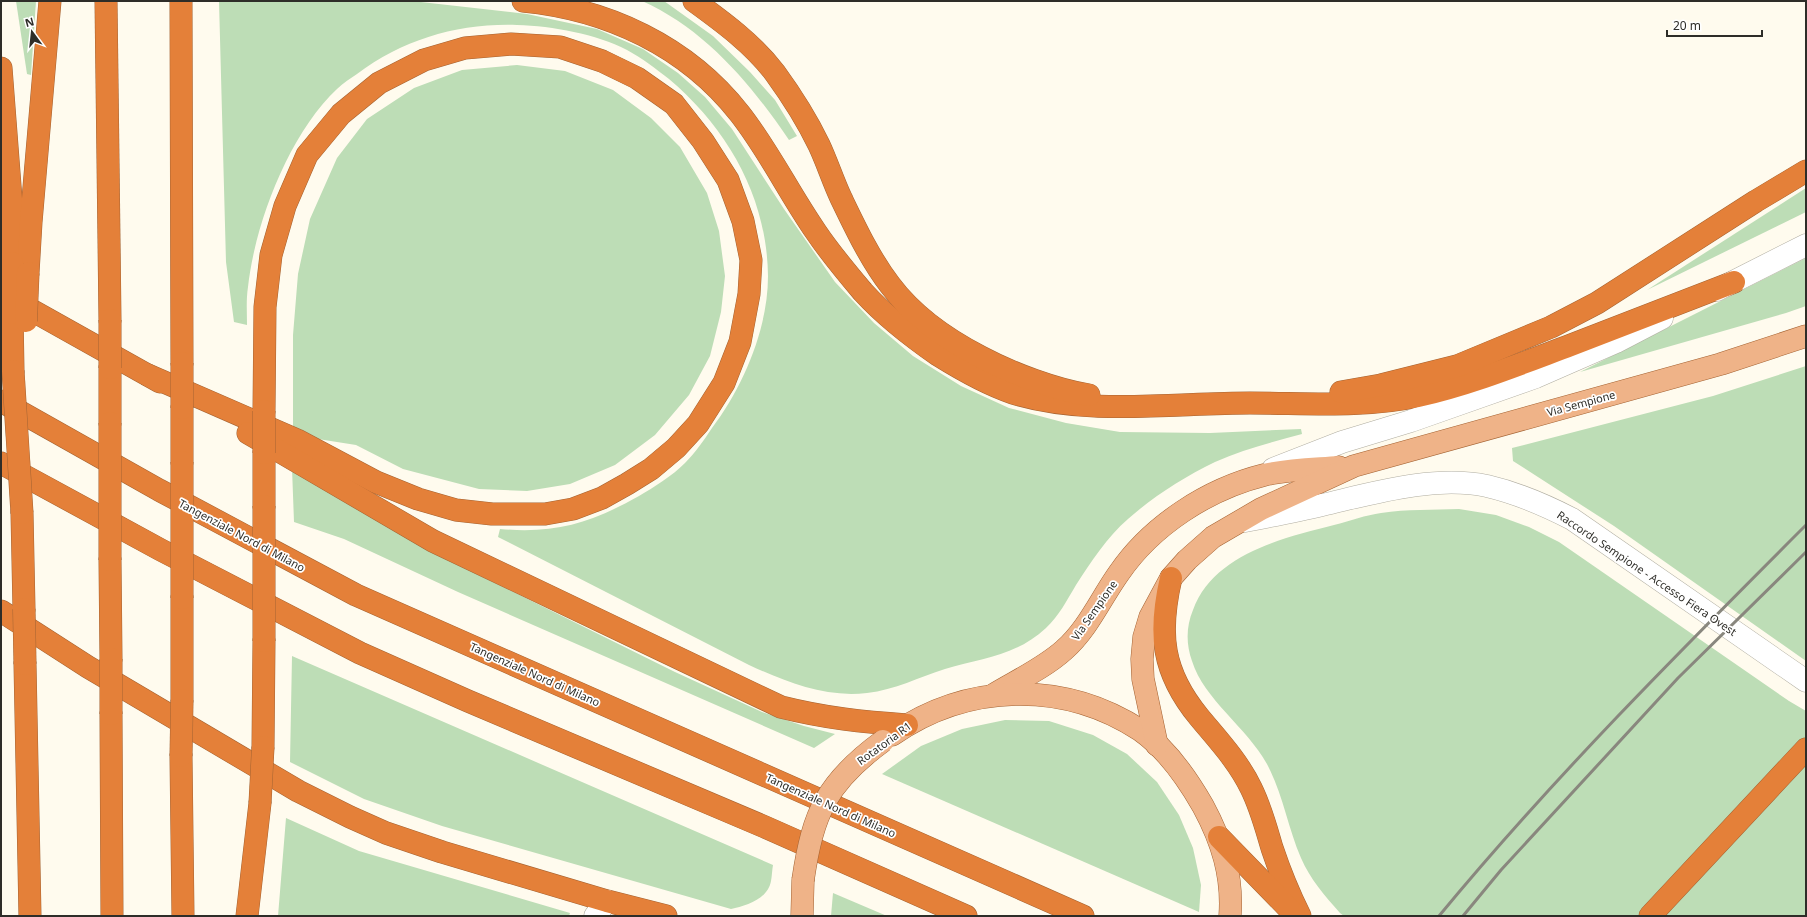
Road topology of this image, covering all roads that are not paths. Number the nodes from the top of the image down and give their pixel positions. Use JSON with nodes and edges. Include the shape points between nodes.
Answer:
{"nodes":[{"id":1,"x":50,"y":1,"type":"edge"},
{"id":2,"x":106,"y":1,"type":"edge"},
{"id":3,"x":181,"y":1,"type":"edge"},
{"id":4,"x":523,"y":1,"type":"edge"},
{"id":5,"x":694,"y":1,"type":"edge"},
{"id":6,"x":1,"y":68,"type":"edge"},
{"id":7,"x":1806,"y":171,"type":"edge"},
{"id":8,"x":1806,"y":245,"type":"edge"},
{"id":9,"x":20,"y":268,"type":"junction"},
{"id":10,"x":1734,"y":282,"type":"junction"},
{"id":11,"x":1,"y":293,"type":"edge"},
{"id":12,"x":1806,"y":336,"type":"edge"},
{"id":13,"x":148,"y":375,"type":"junction"},
{"id":14,"x":1,"y":402,"type":"edge"},
{"id":15,"x":1248,"y":403,"type":"junction"},
{"id":16,"x":1158,"y":405,"type":"junction"},
{"id":17,"x":1,"y":463,"type":"edge"},
{"id":18,"x":1354,"y":466,"type":"junction"},
{"id":19,"x":1235,"y":484,"type":"junction"},
{"id":20,"x":1242,"y":522,"type":"junction"},
{"id":21,"x":1171,"y":578,"type":"junction"},
{"id":22,"x":1,"y":611,"type":"edge"},
{"id":23,"x":1,"y":623,"type":"edge"},
{"id":24,"x":88,"y":667,"type":"junction"},
{"id":25,"x":1806,"y":681,"type":"edge"},
{"id":26,"x":992,"y":695,"type":"junction"},
{"id":27,"x":907,"y":725,"type":"junction"},
{"id":28,"x":1157,"y":745,"type":"junction"},
{"id":29,"x":1806,"y":749,"type":"edge"},
{"id":30,"x":1219,"y":837,"type":"junction"},
{"id":31,"x":601,"y":908,"type":"edge"},
{"id":32,"x":1231,"y":909,"type":"edge"},
{"id":33,"x":30,"y":916,"type":"edge"},
{"id":34,"x":112,"y":916,"type":"edge"},
{"id":35,"x":183,"y":916,"type":"edge"},
{"id":36,"x":247,"y":916,"type":"edge"},
{"id":37,"x":666,"y":916,"type":"edge"},
{"id":38,"x":802,"y":916,"type":"edge"},
{"id":39,"x":966,"y":916,"type":"edge"},
{"id":40,"x":1084,"y":916,"type":"edge"},
{"id":41,"x":1296,"y":916,"type":"edge"},
{"id":42,"x":1300,"y":916,"type":"edge"},
{"id":43,"x":1650,"y":916,"type":"edge"}],
"edges":[{"from":1,"to":9,"type":"highway","via":[[31,222]]},
{"from":2,"to":34,"type":"highway","bridge":true},
{"from":3,"to":35,"type":"highway","bridge":true},
{"from":4,"to":16,"type":"highway","via":[[553,4],[605,18],[641,33],[680,56],[710,81],[739,112],[815,231],[866,295],[918,341],[958,368],[1014,393],[1048,401],[1103,406]]},
{"from":5,"to":16,"type":"highway","via":[[736,33],[774,72],[795,102],[819,145],[841,198],[874,262],[890,285],[924,321],[943,336],[973,353],[1032,379],[1081,394]]},
{"from":6,"to":9,"type":"highway","via":[[12,212]]},
{"from":7,"to":15,"type":"highway","via":[[1598,303],[1551,327],[1494,351],[1457,366],[1381,386]]},
{"from":8,"to":10,"type":"street"},
{"from":9,"to":33,"type":"highway","bridge":true,"via":[[18,317]]},
{"from":10,"to":15,"type":"highway","via":[[1496,374],[1415,396],[1375,402],[1328,404]]},
{"from":10,"to":19,"type":"street","via":[[1616,342],[1536,377],[1411,421],[1342,442]]},
{"from":11,"to":13,"type":"highway"},
{"from":12,"to":18,"type":"main road","name":"Via Sempione","via":[[1721,364]]},
{"from":13,"to":27,"type":"highway","via":[[433,541],[781,707],[816,716]]},
{"from":13,"to":36,"type":"highway","bridge":true,"via":[[297,440],[376,482],[418,499],[456,510],[492,514],[545,514],[573,509],[602,498],[651,469],[676,448],[698,424],[724,383],[740,342],[749,294],[751,260],[743,221],[728,180],[703,141],[674,104],[636,78],[602,61],[560,47],[511,44],[465,48],[424,60],[379,83],[342,114],[307,155],[285,206],[271,255],[265,307],[264,411],[264,453],[264,641],[263,747],[260,803]]},
{"from":14,"to":40,"type":"highway","name":"Tangenziale Nord di Milano","via":[[356,595]]},
{"from":15,"to":16,"type":"highway"},
{"from":17,"to":39,"type":"highway","via":[[161,550],[360,653]]},
{"from":18,"to":19,"type":"main road","name":"Via Sempione","via":[[1296,470],[1265,475]]},
{"from":18,"to":20,"type":"main road","name":"Via Sempione","via":[[1284,497]]},
{"from":19,"to":26,"type":"main road","name":"Via Sempione","via":[[1182,512],[1145,542],[1119,573],[1085,625],[1064,650]]},
{"from":20,"to":21,"type":"main road","name":"Via Sempione","via":[[1213,537]]},
{"from":20,"to":25,"type":"street","name":"Raccordo Sempione - Accesso Fiera Ovest","via":[[1408,486],[1451,483],[1486,486],[1543,504],[1572,520]]},
{"from":21,"to":28,"type":"main road","name":"Via Sempione","via":[[1150,617],[1144,637],[1142,659]]},
{"from":21,"to":42,"type":"highway","via":[[1164,606],[1164,630],[1168,660],[1175,681],[1192,708],[1233,758],[1251,787],[1264,818],[1272,848]]},
{"from":22,"to":24,"type":"highway"},
{"from":23,"to":24,"type":"highway"},
{"from":24,"to":31,"type":"highway","via":[[298,791],[350,817],[386,833]]},
{"from":26,"to":27,"type":"main road","name":"Rotatoria R1","via":[[936,710]]},
{"from":26,"to":28,"type":"main road","via":[[1029,694],[1084,704],[1112,715],[1140,731]]},
{"from":27,"to":38,"type":"main road","name":"Rotatoria R1","bridge":true,"via":[[864,755],[827,796],[810,840],[803,880]]},
{"from":28,"to":30,"type":"main road","via":[[1176,765],[1195,792]]},
{"from":29,"to":43,"type":"highway"},
{"from":30,"to":32,"type":"main road","via":[[1229,873]]},
{"from":30,"to":41,"type":"highway"},
{"from":31,"to":37,"type":"highway"}]}
